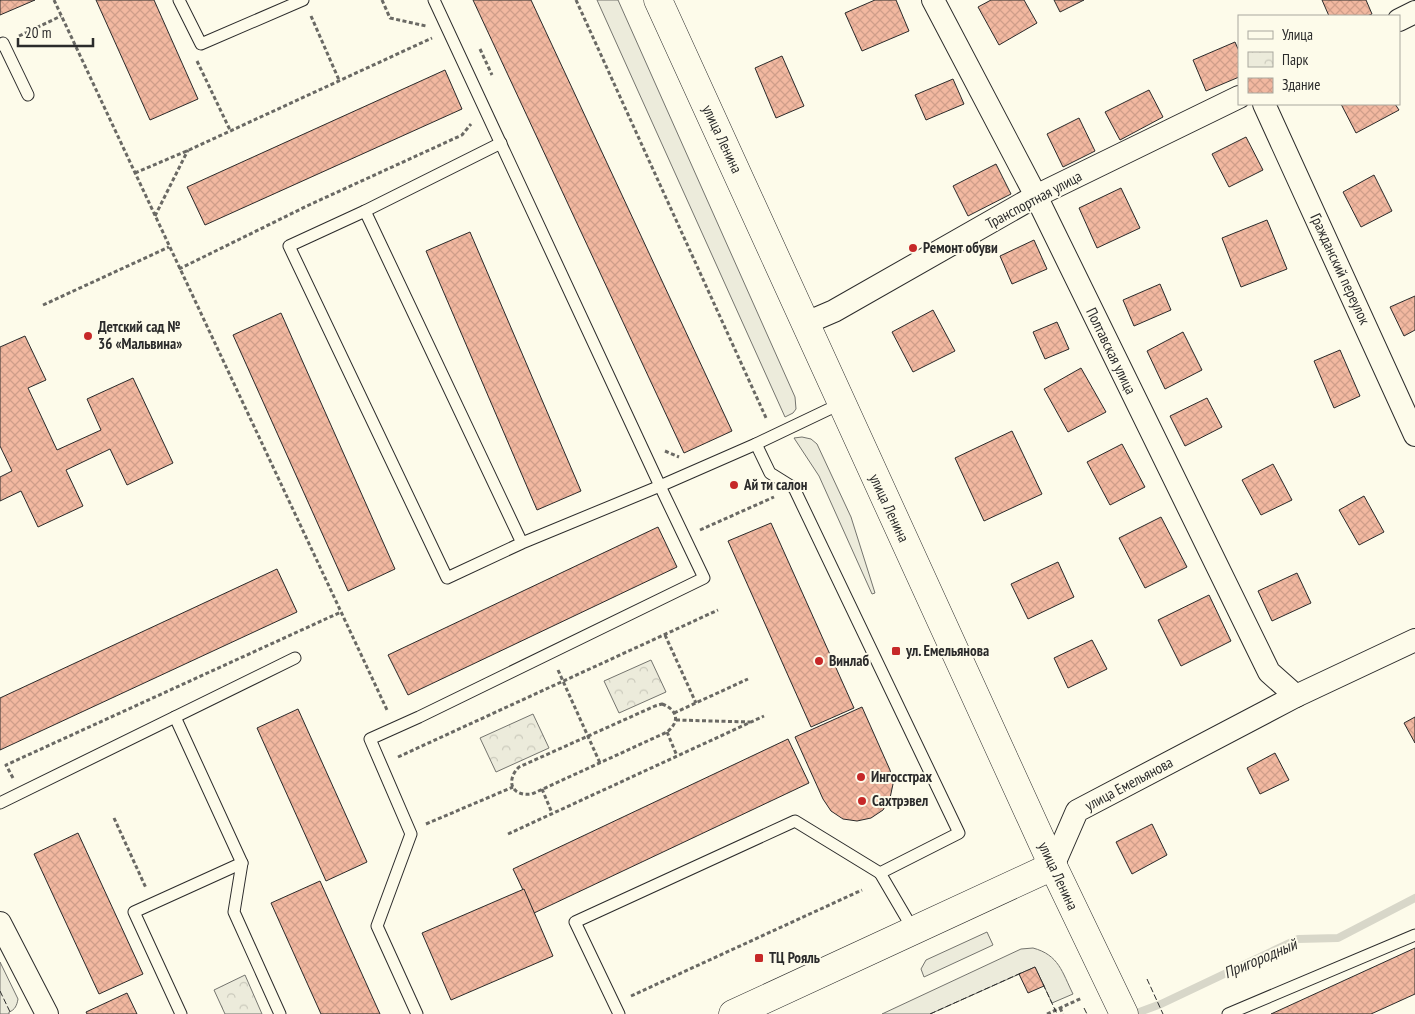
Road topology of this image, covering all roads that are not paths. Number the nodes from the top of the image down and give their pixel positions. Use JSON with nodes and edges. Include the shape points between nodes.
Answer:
{"nodes":[{"id":1,"x":179,"y":0,"type":"edge"},
{"id":2,"x":434,"y":0,"type":"edge"},
{"id":3,"x":658,"y":0,"type":"edge"},
{"id":4,"x":933,"y":0,"type":"edge"},
{"id":5,"x":302,"y":1,"type":"edge"},
{"id":6,"x":1415,"y":12,"type":"edge"},
{"id":7,"x":1400,"y":20,"type":"edge"},
{"id":8,"x":2,"y":44,"type":"edge"},
{"id":9,"x":28,"y":95,"type":"dead end"},
{"id":10,"x":1238,"y":97,"type":"edge"},
{"id":11,"x":1264,"y":105,"type":"edge"},
{"id":12,"x":500,"y":143,"type":"junction"},
{"id":13,"x":1036,"y":196,"type":"junction"},
{"id":14,"x":365,"y":211,"type":"junction"},
{"id":15,"x":806,"y":323,"type":"junction"},
{"id":16,"x":842,"y":403,"type":"junction"},
{"id":17,"x":1415,"y":436,"type":"edge"},
{"id":18,"x":756,"y":444,"type":"junction"},
{"id":19,"x":660,"y":486,"type":"junction"},
{"id":20,"x":522,"y":543,"type":"junction"},
{"id":21,"x":1415,"y":640,"type":"edge"},
{"id":22,"x":295,"y":658,"type":"dead end"},
{"id":23,"x":1296,"y":696,"type":"junction"},
{"id":24,"x":175,"y":717,"type":"junction"},
{"id":25,"x":0,"y":803,"type":"edge"},
{"id":26,"x":242,"y":863,"type":"junction"},
{"id":27,"x":1053,"y":866,"type":"junction"},
{"id":28,"x":880,"y":873,"type":"junction"},
{"id":29,"x":0,"y":923,"type":"edge"},
{"id":30,"x":914,"y":931,"type":"junction"},
{"id":31,"x":1415,"y":936,"type":"edge"},
{"id":32,"x":1119,"y":1004,"type":"edge"},
{"id":33,"x":616,"y":1009,"type":"edge"},
{"id":34,"x":47,"y":1014,"type":"edge"},
{"id":35,"x":181,"y":1014,"type":"edge"},
{"id":36,"x":280,"y":1014,"type":"edge"},
{"id":37,"x":418,"y":1014,"type":"edge"},
{"id":38,"x":733,"y":1014,"type":"edge"},
{"id":39,"x":1228,"y":1014,"type":"edge"}],
"edges":[{"from":1,"to":5,"type":"lane","via":[[200,44]]},
{"from":2,"to":12,"type":"lane"},
{"from":3,"to":15,"type":"main road","name":"улица Ленина"},
{"from":4,"to":13,"type":"street","name":"Полтавская улица"},
{"from":6,"to":7,"type":"street"},
{"from":8,"to":9,"type":"lane"},
{"from":10,"to":13,"type":"street","name":"Транспортная улица"},
{"from":11,"to":17,"type":"street","name":"Гражданский переулок"},
{"from":12,"to":14,"type":"lane"},
{"from":12,"to":19,"type":"lane"},
{"from":13,"to":15,"type":"street","name":"Транспортная улица","via":[[834,311]]},
{"from":13,"to":23,"type":"street","name":"Полтавская улица","via":[[1269,672]]},
{"from":14,"to":20,"type":"lane"},
{"from":14,"to":20,"type":"lane","via":[[289,246],[293,256],[447,578]]},
{"from":15,"to":16,"type":"main road","name":"улица Ленина"},
{"from":16,"to":18,"type":"lane"},
{"from":16,"to":27,"type":"main road","name":"улица Ленина"},
{"from":18,"to":19,"type":"lane"},
{"from":18,"to":28,"type":"lane","via":[[770,473],[794,488],[959,833]]},
{"from":19,"to":20,"type":"lane"},
{"from":19,"to":37,"type":"lane","via":[[704,578],[370,740],[411,834],[377,926]]},
{"from":21,"to":23,"type":"street","name":"улица Емельянова"},
{"from":22,"to":24,"type":"lane"},
{"from":23,"to":27,"type":"street","name":"улица Емельянова","via":[[1077,811]]},
{"from":24,"to":25,"type":"lane"},
{"from":24,"to":26,"type":"lane"},
{"from":26,"to":35,"type":"lane","via":[[134,912]]},
{"from":26,"to":36,"type":"lane","via":[[234,912]]},
{"from":27,"to":30,"type":"main road"},
{"from":27,"to":32,"type":"main road","name":"улица Ленина"},
{"from":28,"to":30,"type":"lane"},
{"from":28,"to":33,"type":"lane","via":[[795,821],[575,922]]},
{"from":29,"to":34,"type":"street"},
{"from":30,"to":38,"type":"main road"},
{"from":31,"to":39,"type":"lane"}]}
